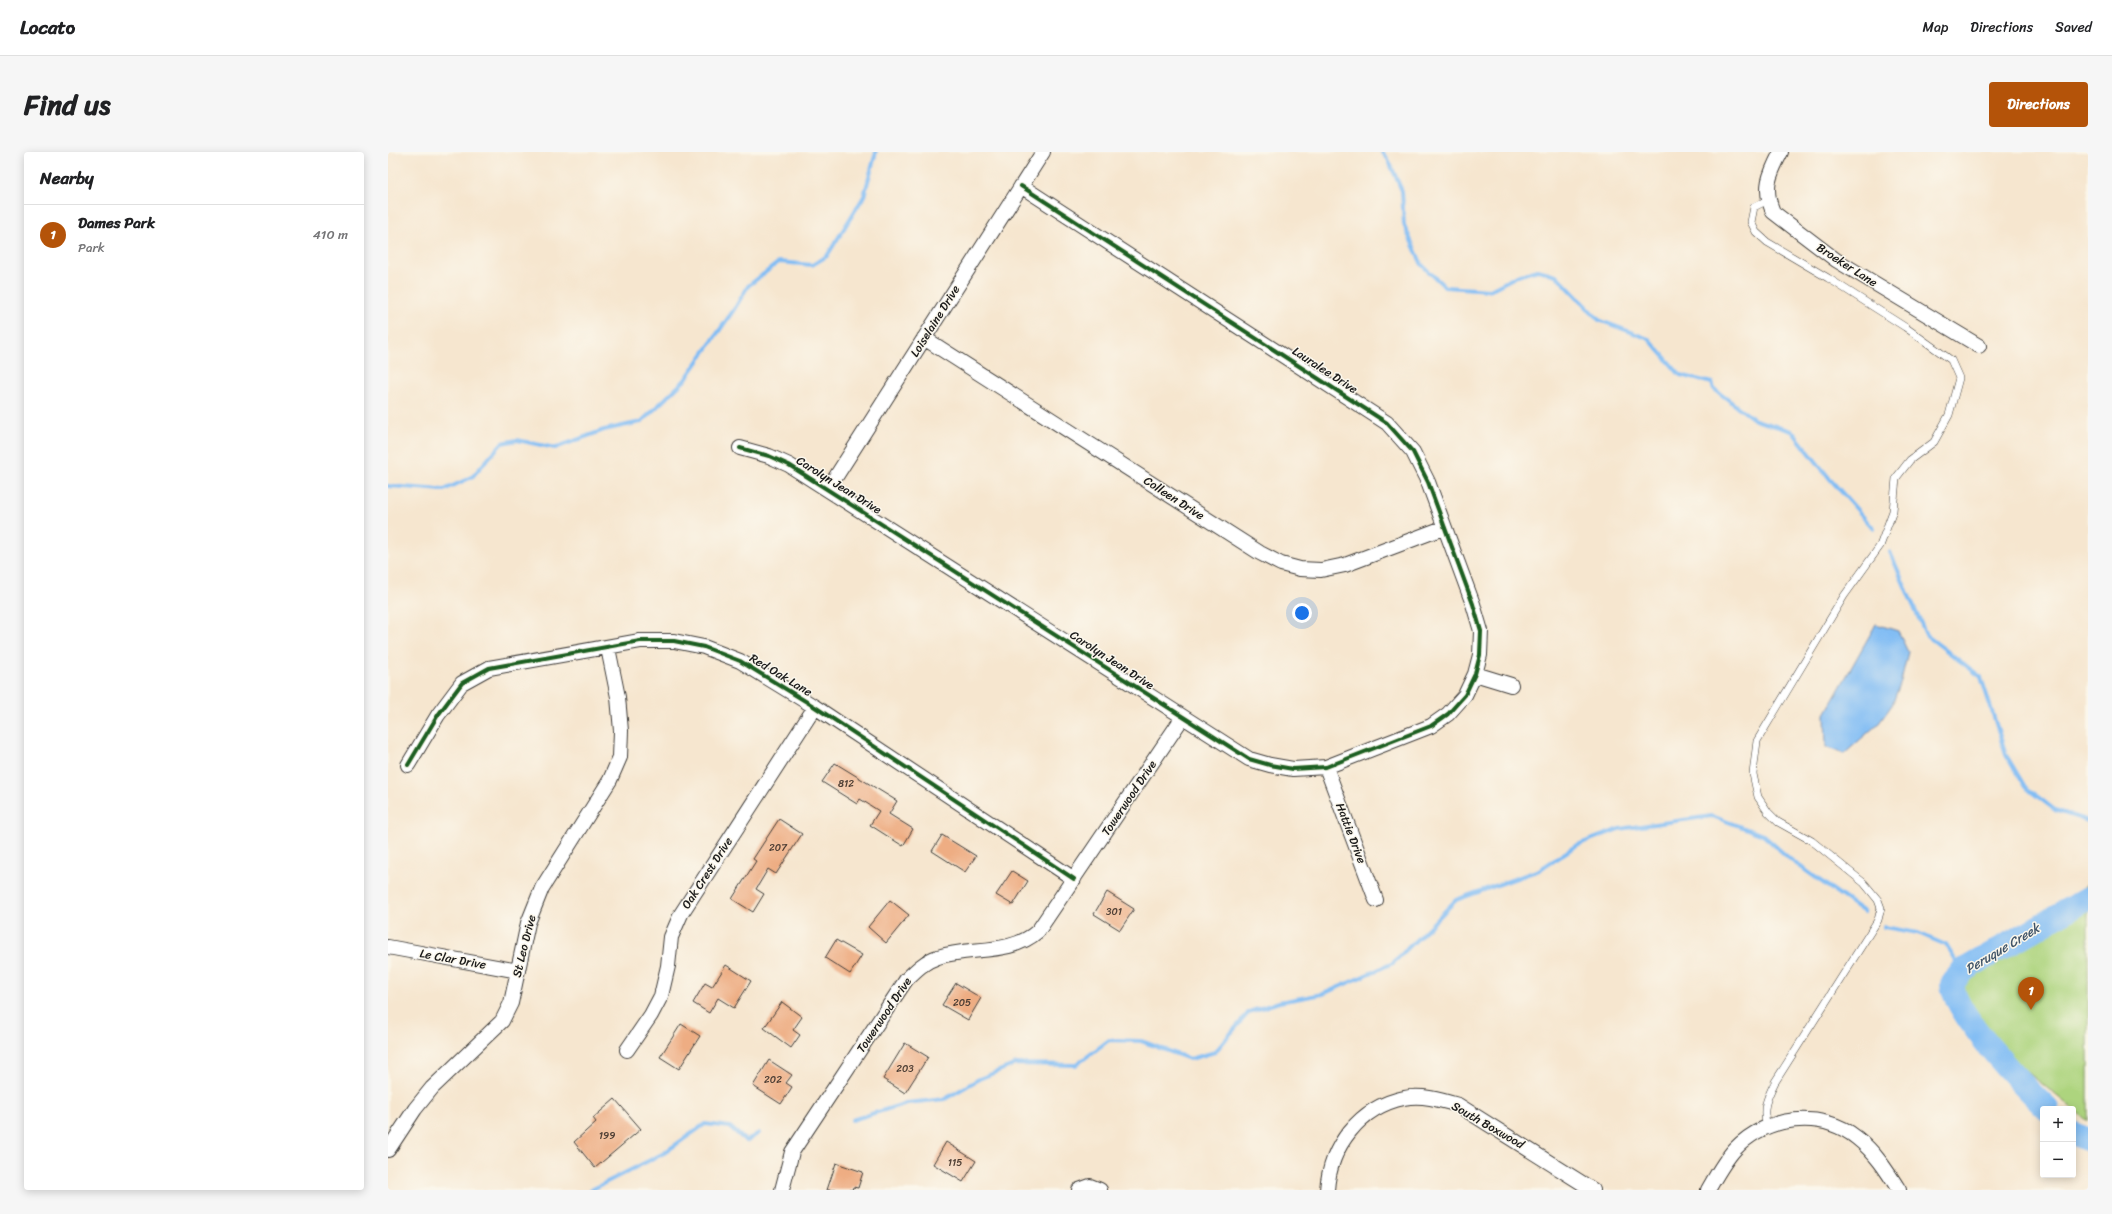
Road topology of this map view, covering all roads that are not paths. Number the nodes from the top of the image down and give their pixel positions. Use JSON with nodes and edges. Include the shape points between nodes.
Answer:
{"nodes":[{"id":1,"x":1043,"y":152,"type":"edge"},
{"id":2,"x":1781,"y":152,"type":"edge"},
{"id":3,"x":1021,"y":186,"type":"junction"},
{"id":4,"x":1768,"y":200,"type":"junction"},
{"id":5,"x":924,"y":338,"type":"junction"},
{"id":6,"x":1979,"y":346,"type":"dead end"},
{"id":7,"x":740,"y":448,"type":"dead end"},
{"id":8,"x":828,"y":490,"type":"junction"},
{"id":9,"x":1444,"y":528,"type":"junction"},
{"id":10,"x":608,"y":648,"type":"junction"},
{"id":11,"x":1475,"y":674,"type":"junction"},
{"id":12,"x":1511,"y":685,"type":"dead end"},
{"id":13,"x":815,"y":707,"type":"junction"},
{"id":14,"x":1183,"y":717,"type":"junction"},
{"id":15,"x":408,"y":765,"type":"dead end"},
{"id":16,"x":1326,"y":767,"type":"junction"},
{"id":17,"x":1074,"y":879,"type":"junction"},
{"id":18,"x":1376,"y":900,"type":"dead end"},
{"id":19,"x":388,"y":947,"type":"edge"},
{"id":20,"x":518,"y":971,"type":"junction"},
{"id":21,"x":627,"y":1050,"type":"dead end"},
{"id":22,"x":1767,"y":1128,"type":"junction"},
{"id":23,"x":388,"y":1150,"type":"edge"},
{"id":24,"x":782,"y":1190,"type":"edge"},
{"id":25,"x":1079,"y":1190,"type":"edge"},
{"id":26,"x":1100,"y":1190,"type":"edge"},
{"id":27,"x":1327,"y":1190,"type":"edge"},
{"id":28,"x":1594,"y":1190,"type":"edge"},
{"id":29,"x":1708,"y":1190,"type":"edge"},
{"id":30,"x":1899,"y":1190,"type":"edge"}],
"edges":[{"from":1,"to":3,"type":"street","name":"Loiselaine Drive"},
{"from":2,"to":4,"type":"street","via":[[1767,187]]},
{"from":3,"to":5,"type":"street","name":"Loiselaine Drive"},
{"from":3,"to":9,"type":"street","name":"Lauralee Drive","via":[[1387,423],[1413,452],[1428,482]]},
{"from":4,"to":6,"type":"street","name":"Broeker Lane","via":[[1773,212],[1782,220],[1836,260]]},
{"from":4,"to":22,"type":"lane","via":[[1754,207],[1751,222],[1756,232],[1767,242],[1828,278],[1951,360],[1959,378],[1949,415],[1934,442],[1910,460],[1896,478],[1893,511],[1880,546],[1844,596],[1757,741],[1753,774],[1758,797],[1768,812],[1778,822],[1812,841],[1864,883],[1878,900],[1881,908],[1878,920],[1775,1082],[1763,1113]]},
{"from":5,"to":8,"type":"street","name":"Loiselaine Drive"},
{"from":5,"to":9,"type":"street","name":"Colleen Drive","via":[[1281,564],[1300,569],[1322,570],[1344,565]]},
{"from":7,"to":8,"type":"street","name":"Carolyn Jean Drive","via":[[769,456],[788,465]]},
{"from":8,"to":14,"type":"street","name":"Carolyn Jean Drive"},
{"from":9,"to":11,"type":"street","name":"Lauralee Drive","via":[[1473,604],[1480,631],[1480,655]]},
{"from":10,"to":13,"type":"street","name":"Red Oak Lane","via":[[647,641],[674,641],[704,647],[740,661]]},
{"from":10,"to":15,"type":"street","name":"Red Oak Lane","via":[[489,668],[462,683],[438,715]]},
{"from":10,"to":20,"type":"street","name":"St Leo Drive","via":[[621,724],[620,757],[610,780],[542,888],[528,923]]},
{"from":11,"to":12,"type":"street"},
{"from":11,"to":16,"type":"street","name":"Carolyn Jean Drive","via":[[1465,695],[1448,714],[1431,726]]},
{"from":13,"to":17,"type":"street","name":"Red Oak Lane"},
{"from":13,"to":21,"type":"street","name":"Oak Crest Drive","via":[[681,914],[671,937],[661,996]]},
{"from":14,"to":16,"type":"street","name":"Carolyn Jean Drive","via":[[1249,758],[1270,766],[1293,769]]},
{"from":14,"to":17,"type":"street","name":"Towerwood Drive"},
{"from":16,"to":18,"type":"street","name":"Hattie Drive"},
{"from":17,"to":24,"type":"street","name":"Towerwood Drive","via":[[1038,931],[1028,941],[938,957],[920,966],[906,980],[792,1152]]},
{"from":19,"to":20,"type":"street","name":"Le Clar Drive"},
{"from":20,"to":23,"type":"street","name":"St Leo Drive","via":[[510,1003],[502,1021],[432,1088]]},
{"from":22,"to":29,"type":"street","via":[[1748,1138],[1735,1150]]},
{"from":22,"to":30,"type":"street","via":[[1783,1122],[1815,1120],[1844,1130],[1857,1137],[1868,1148]]},
{"from":25,"to":26,"type":"street","via":[[1090,1186]]},
{"from":27,"to":28,"type":"street","name":"South Boxwood","via":[[1329,1171],[1337,1152],[1346,1134],[1359,1121],[1389,1103],[1404,1098],[1424,1098],[1458,1105]]}]}
